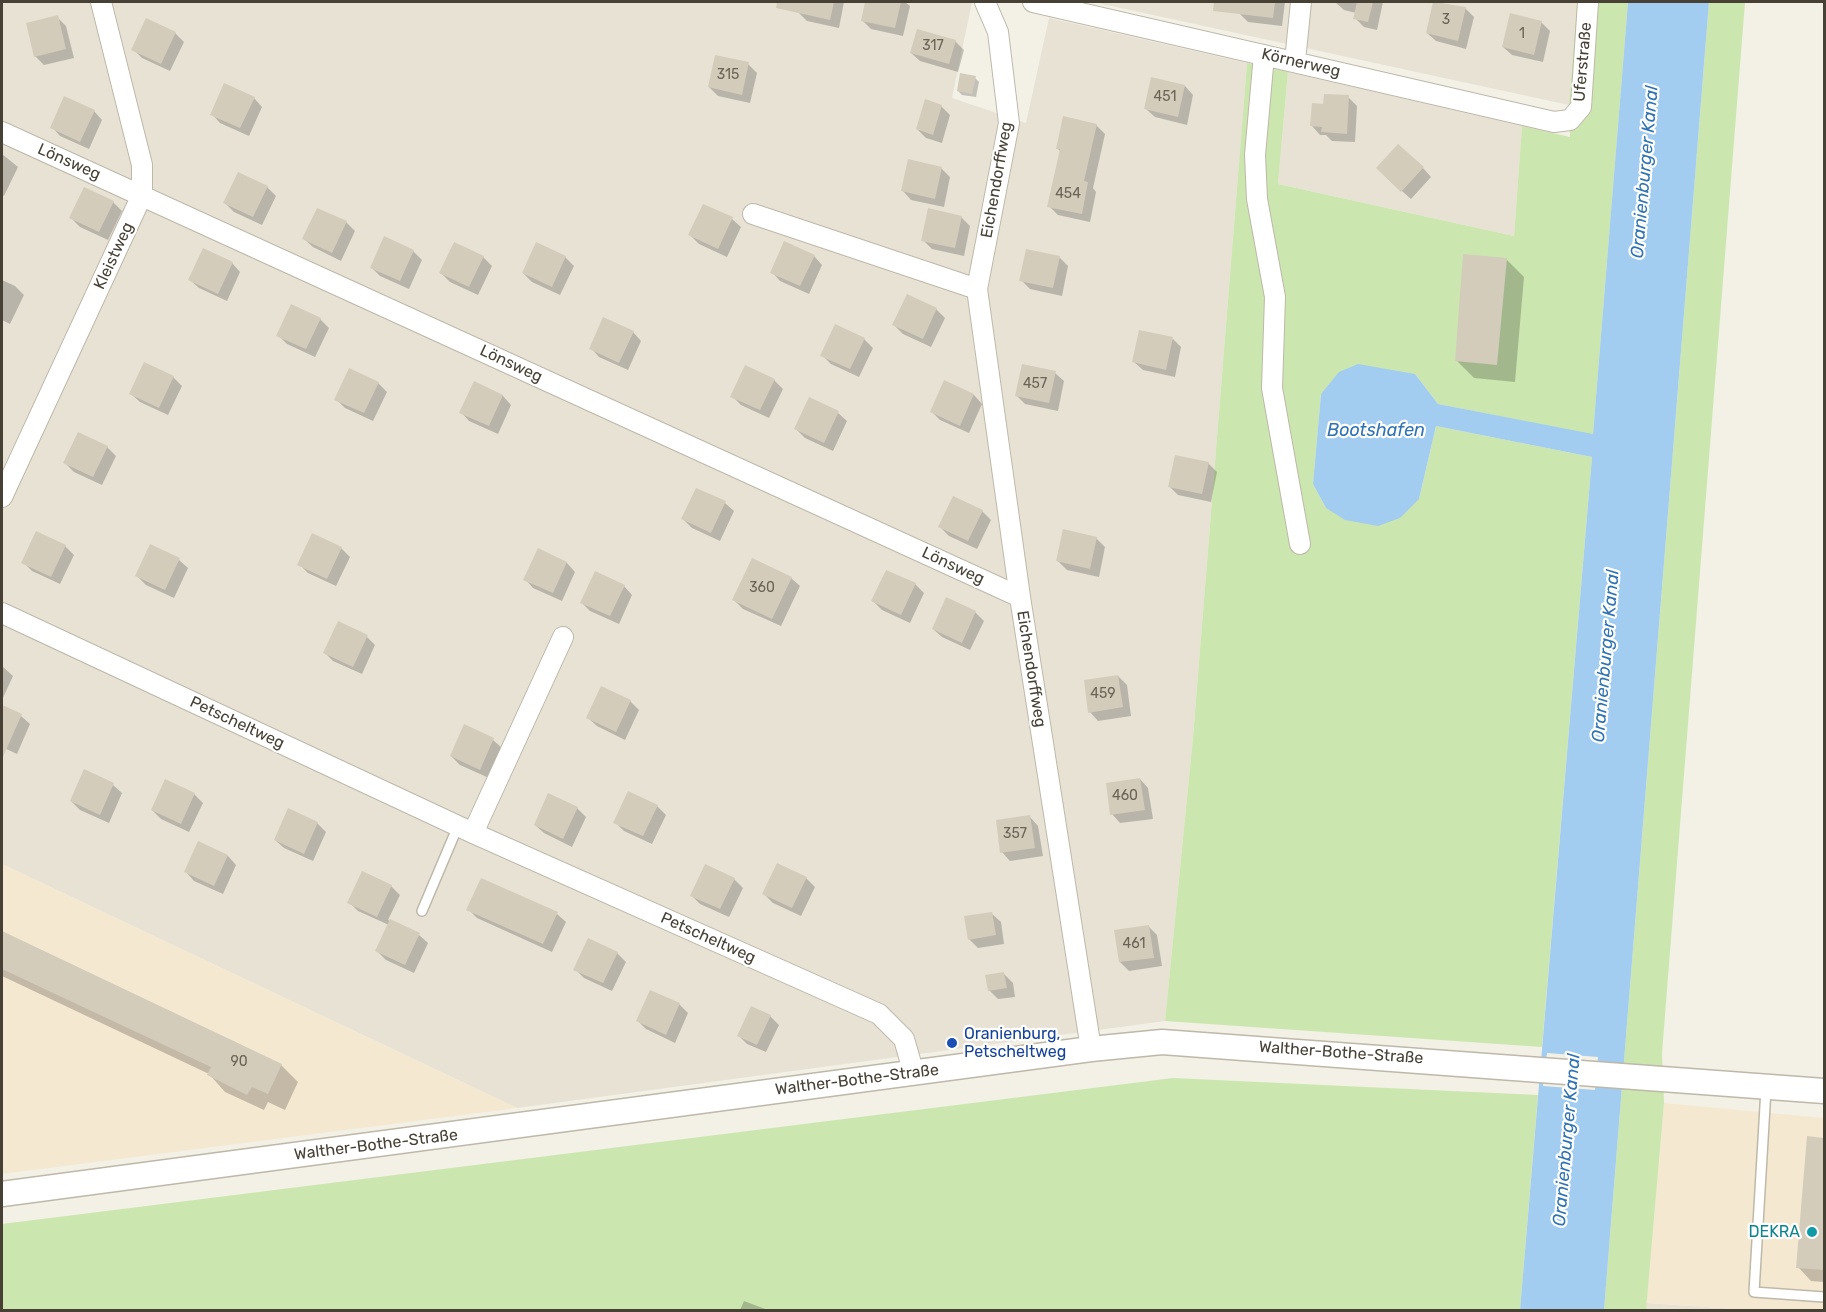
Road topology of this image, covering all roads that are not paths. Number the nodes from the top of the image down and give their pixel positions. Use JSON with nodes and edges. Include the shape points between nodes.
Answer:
{"nodes":[{"id":1,"x":100,"y":2,"type":"edge"},
{"id":2,"x":985,"y":2,"type":"edge"},
{"id":3,"x":1033,"y":2,"type":"edge"},
{"id":4,"x":1301,"y":2,"type":"edge"},
{"id":5,"x":1588,"y":2,"type":"edge"},
{"id":6,"x":1264,"y":55,"type":"junction"},
{"id":7,"x":1295,"y":61,"type":"junction"},
{"id":8,"x":1570,"y":120,"type":"joint"},
{"id":9,"x":2,"y":132,"type":"edge"},
{"id":10,"x":142,"y":195,"type":"junction"},
{"id":11,"x":753,"y":214,"type":"dead end"},
{"id":12,"x":977,"y":289,"type":"junction"},
{"id":13,"x":2,"y":496,"type":"edge"},
{"id":14,"x":1300,"y":544,"type":"dead end"},
{"id":15,"x":1020,"y":597,"type":"junction"},
{"id":16,"x":2,"y":613,"type":"edge"},
{"id":17,"x":562,"y":637,"type":"dead end"},
{"id":18,"x":465,"y":829,"type":"junction"},
{"id":19,"x":422,"y":911,"type":"dead end"},
{"id":20,"x":1091,"y":1049,"type":"junction"},
{"id":21,"x":914,"y":1074,"type":"junction"},
{"id":22,"x":1767,"y":1086,"type":"junction"},
{"id":23,"x":1824,"y":1091,"type":"edge"},
{"id":24,"x":2,"y":1194,"type":"edge"},
{"id":25,"x":1824,"y":1297,"type":"edge"}],
"edges":[{"from":1,"to":10,"type":"street","name":"Kleistweg","via":[[142,165]]},
{"from":2,"to":12,"type":"street","name":"Eichendorffweg","via":[[998,32],[1009,123]]},
{"from":3,"to":6,"type":"street","name":"Körnerweg"},
{"from":4,"to":7,"type":"street"},
{"from":5,"to":8,"type":"street","name":"Uferstraße","via":[[1581,107]]},
{"from":6,"to":7,"type":"street","name":"Körnerweg"},
{"from":6,"to":14,"type":"street","via":[[1255,155],[1257,199],[1275,297],[1272,388]]},
{"from":7,"to":8,"type":"street","name":"Körnerweg","via":[[1554,122]]},
{"from":9,"to":10,"type":"street","name":"Lönsweg"},
{"from":10,"to":13,"type":"street","name":"Kleistweg"},
{"from":10,"to":15,"type":"street","name":"Lönsweg"},
{"from":11,"to":12,"type":"street"},
{"from":12,"to":15,"type":"street","name":"Eichendorffweg"},
{"from":15,"to":20,"type":"street","name":"Eichendorffweg"},
{"from":16,"to":18,"type":"street","name":"Petscheltweg"},
{"from":17,"to":18,"type":"street"},
{"from":18,"to":19,"type":"lane"},
{"from":18,"to":21,"type":"street","name":"Petscheltweg","via":[[879,1014],[904,1039]]},
{"from":20,"to":21,"type":"street","name":"Walther-Bothe-Straße"},
{"from":20,"to":22,"type":"street","name":"Walther-Bothe-Straße","via":[[1196,1042]]},
{"from":21,"to":24,"type":"street","name":"Walther-Bothe-Straße"},
{"from":22,"to":23,"type":"street","name":"Walther-Bothe-Straße"},
{"from":22,"to":25,"type":"lane","via":[[1754,1292]]}]}
